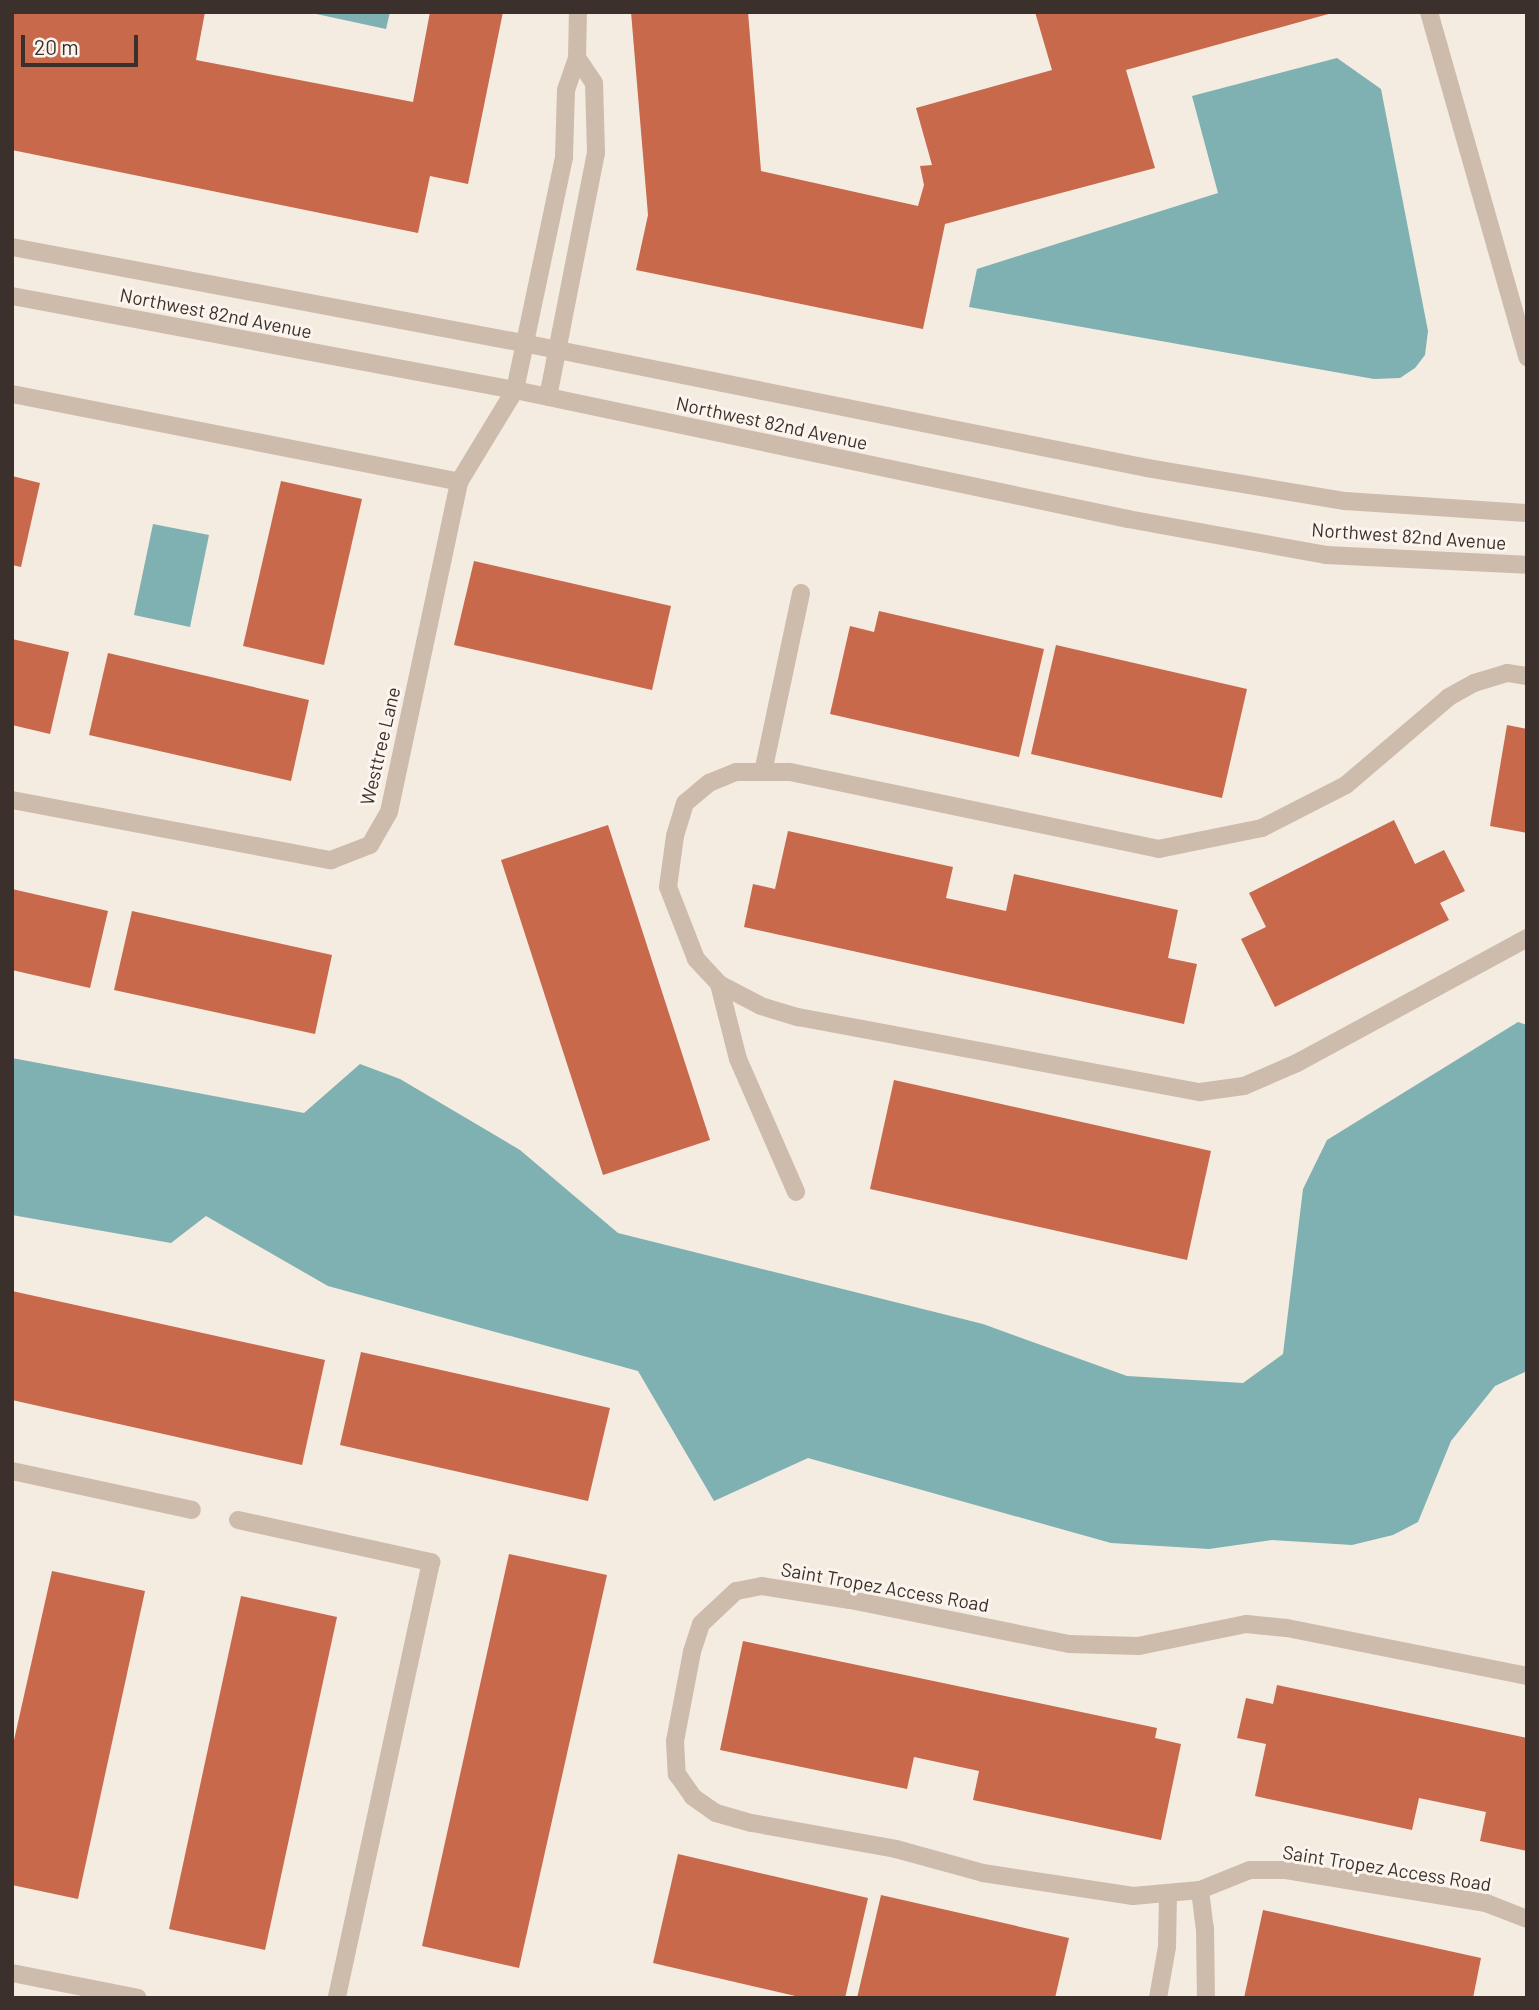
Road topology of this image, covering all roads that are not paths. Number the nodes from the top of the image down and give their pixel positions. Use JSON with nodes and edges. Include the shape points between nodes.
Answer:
{"nodes":[{"id":1,"x":578,"y":12,"type":"edge"},
{"id":2,"x":1429,"y":12,"type":"edge"},
{"id":3,"x":577,"y":58,"type":"junction"},
{"id":4,"x":12,"y":247,"type":"edge"},
{"id":5,"x":12,"y":296,"type":"edge"},
{"id":6,"x":523,"y":343,"type":"junction"},
{"id":7,"x":557,"y":349,"type":"junction"},
{"id":8,"x":1527,"y":357,"type":"edge"},
{"id":9,"x":514,"y":390,"type":"junction"},
{"id":10,"x":12,"y":394,"type":"edge"},
{"id":11,"x":548,"y":397,"type":"junction"},
{"id":12,"x":459,"y":482,"type":"junction"},
{"id":13,"x":1527,"y":513,"type":"edge"},
{"id":14,"x":1527,"y":565,"type":"edge"},
{"id":15,"x":801,"y":593,"type":"dead end"},
{"id":16,"x":1527,"y":676,"type":"edge"},
{"id":17,"x":763,"y":772,"type":"junction"},
{"id":18,"x":12,"y":800,"type":"edge"},
{"id":19,"x":1527,"y":938,"type":"edge"},
{"id":20,"x":719,"y":984,"type":"junction"},
{"id":21,"x":796,"y":1192,"type":"dead end"},
{"id":22,"x":12,"y":1471,"type":"edge"},
{"id":23,"x":192,"y":1510,"type":"dead end"},
{"id":24,"x":238,"y":1520,"type":"dead end"},
{"id":25,"x":1527,"y":1676,"type":"edge"},
{"id":26,"x":1200,"y":1890,"type":"junction"},
{"id":27,"x":1168,"y":1894,"type":"junction"},
{"id":28,"x":1527,"y":1919,"type":"edge"},
{"id":29,"x":12,"y":1973,"type":"edge"},
{"id":30,"x":138,"y":1998,"type":"edge"},
{"id":31,"x":337,"y":1998,"type":"edge"},
{"id":32,"x":1158,"y":1998,"type":"edge"},
{"id":33,"x":1206,"y":1998,"type":"edge"}],
"edges":[{"from":1,"to":3,"type":"street"},
{"from":2,"to":8,"type":"street"},
{"from":3,"to":6,"type":"street","via":[[566,90],[564,157]]},
{"from":3,"to":7,"type":"street","via":[[594,83],[596,153]]},
{"from":4,"to":6,"type":"street","name":"Northwest 82nd Avenue"},
{"from":5,"to":9,"type":"street","name":"Northwest 82nd Avenue"},
{"from":6,"to":7,"type":"street","name":"Northwest 82nd Avenue"},
{"from":6,"to":9,"type":"street"},
{"from":7,"to":11,"type":"street"},
{"from":7,"to":13,"type":"street","name":"Northwest 82nd Avenue","via":[[1147,468],[1332,499]]},
{"from":9,"to":11,"type":"street","name":"Northwest 82nd Avenue"},
{"from":9,"to":12,"type":"street","name":"Westtree Lane"},
{"from":10,"to":12,"type":"street"},
{"from":11,"to":14,"type":"street","name":"Northwest 82nd Avenue","via":[[1128,519],[1326,555]]},
{"from":12,"to":18,"type":"street","name":"Westtree Lane","via":[[388,812],[370,845],[331,860]]},
{"from":15,"to":17,"type":"street"},
{"from":16,"to":17,"type":"street","via":[[1507,673],[1449,697],[1346,785],[1262,828],[1159,849],[789,772]]},
{"from":17,"to":20,"type":"street","via":[[736,772],[709,783],[685,803],[675,836],[668,887],[696,959]]},
{"from":19,"to":20,"type":"street","via":[[1297,1063],[1244,1086],[1200,1092],[798,1017],[761,1006]]},
{"from":20,"to":21,"type":"street","via":[[738,1059]]},
{"from":22,"to":23,"type":"street"},
{"from":24,"to":31,"type":"street","via":[[431,1562]]},
{"from":25,"to":27,"type":"street","name":"Saint Tropez Access Road","via":[[1246,1624],[1139,1646],[1069,1644],[762,1586],[736,1591],[701,1624],[675,1741],[677,1774],[693,1797],[716,1813],[896,1849],[984,1873],[1133,1896]]},
{"from":26,"to":27,"type":"street","name":"Saint Tropez Access Road"},
{"from":26,"to":28,"type":"street","name":"Saint Tropez Access Road","via":[[1250,1870],[1286,1870],[1486,1903]]},
{"from":26,"to":33,"type":"street"},
{"from":27,"to":32,"type":"street","via":[[1167,1947]]},
{"from":29,"to":30,"type":"street"}]}
